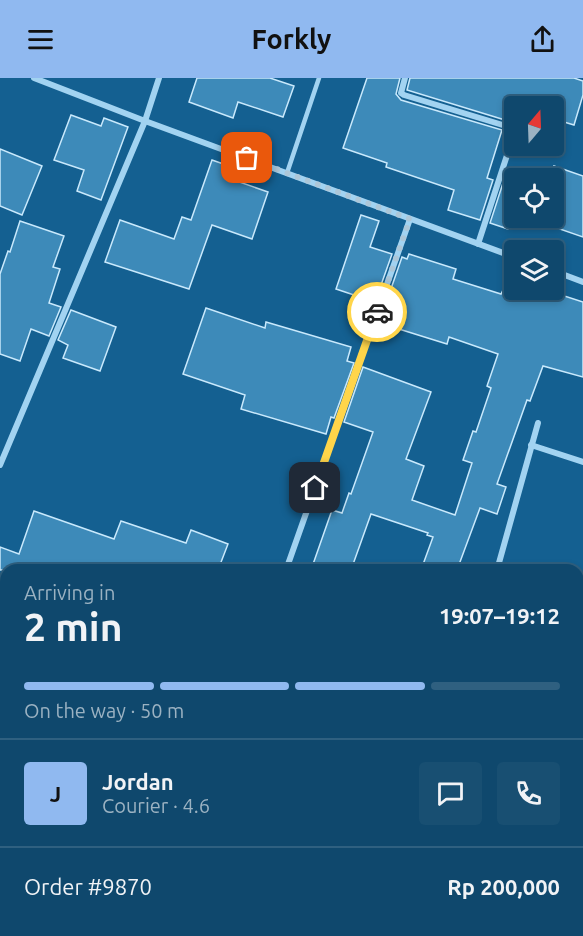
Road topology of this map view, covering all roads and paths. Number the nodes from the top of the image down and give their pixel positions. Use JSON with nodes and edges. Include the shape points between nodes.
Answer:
{"nodes":[{"id":1,"x":34,"y":78,"type":"edge"},
{"id":2,"x":159,"y":78,"type":"edge"},
{"id":3,"x":319,"y":78,"type":"edge"},
{"id":4,"x":405,"y":78,"type":"edge"},
{"id":5,"x":145,"y":121,"type":"junction"},
{"id":6,"x":287,"y":173,"type":"junction"},
{"id":7,"x":410,"y":219,"type":"junction"},
{"id":8,"x":478,"y":244,"type":"junction"},
{"id":9,"x":504,"y":253,"type":"edge"},
{"id":10,"x":564,"y":275,"type":"edge"},
{"id":11,"x":583,"y":282,"type":"edge"},
{"id":12,"x":538,"y":423,"type":"dead end"},
{"id":13,"x":531,"y":445,"type":"junction"},
{"id":14,"x":583,"y":462,"type":"edge"},
{"id":15,"x":0,"y":465,"type":"edge"},
{"id":16,"x":288,"y":564,"type":"edge"},
{"id":17,"x":498,"y":564,"type":"edge"}],
"edges":[{"from":1,"to":5,"type":"street"},
{"from":2,"to":5,"type":"street"},
{"from":3,"to":6,"type":"lane"},
{"from":4,"to":8,"type":"street","via":[[401,93],[404,95],[506,126],[513,133]]},
{"from":5,"to":6,"type":"street"},
{"from":5,"to":15,"type":"street"},
{"from":6,"to":7,"type":"street"},
{"from":7,"to":8,"type":"street"},
{"from":7,"to":16,"type":"street"},
{"from":8,"to":9,"type":"street"},
{"from":10,"to":11,"type":"street"},
{"from":12,"to":13,"type":"street"},
{"from":13,"to":14,"type":"street"},
{"from":13,"to":17,"type":"street"}]}
